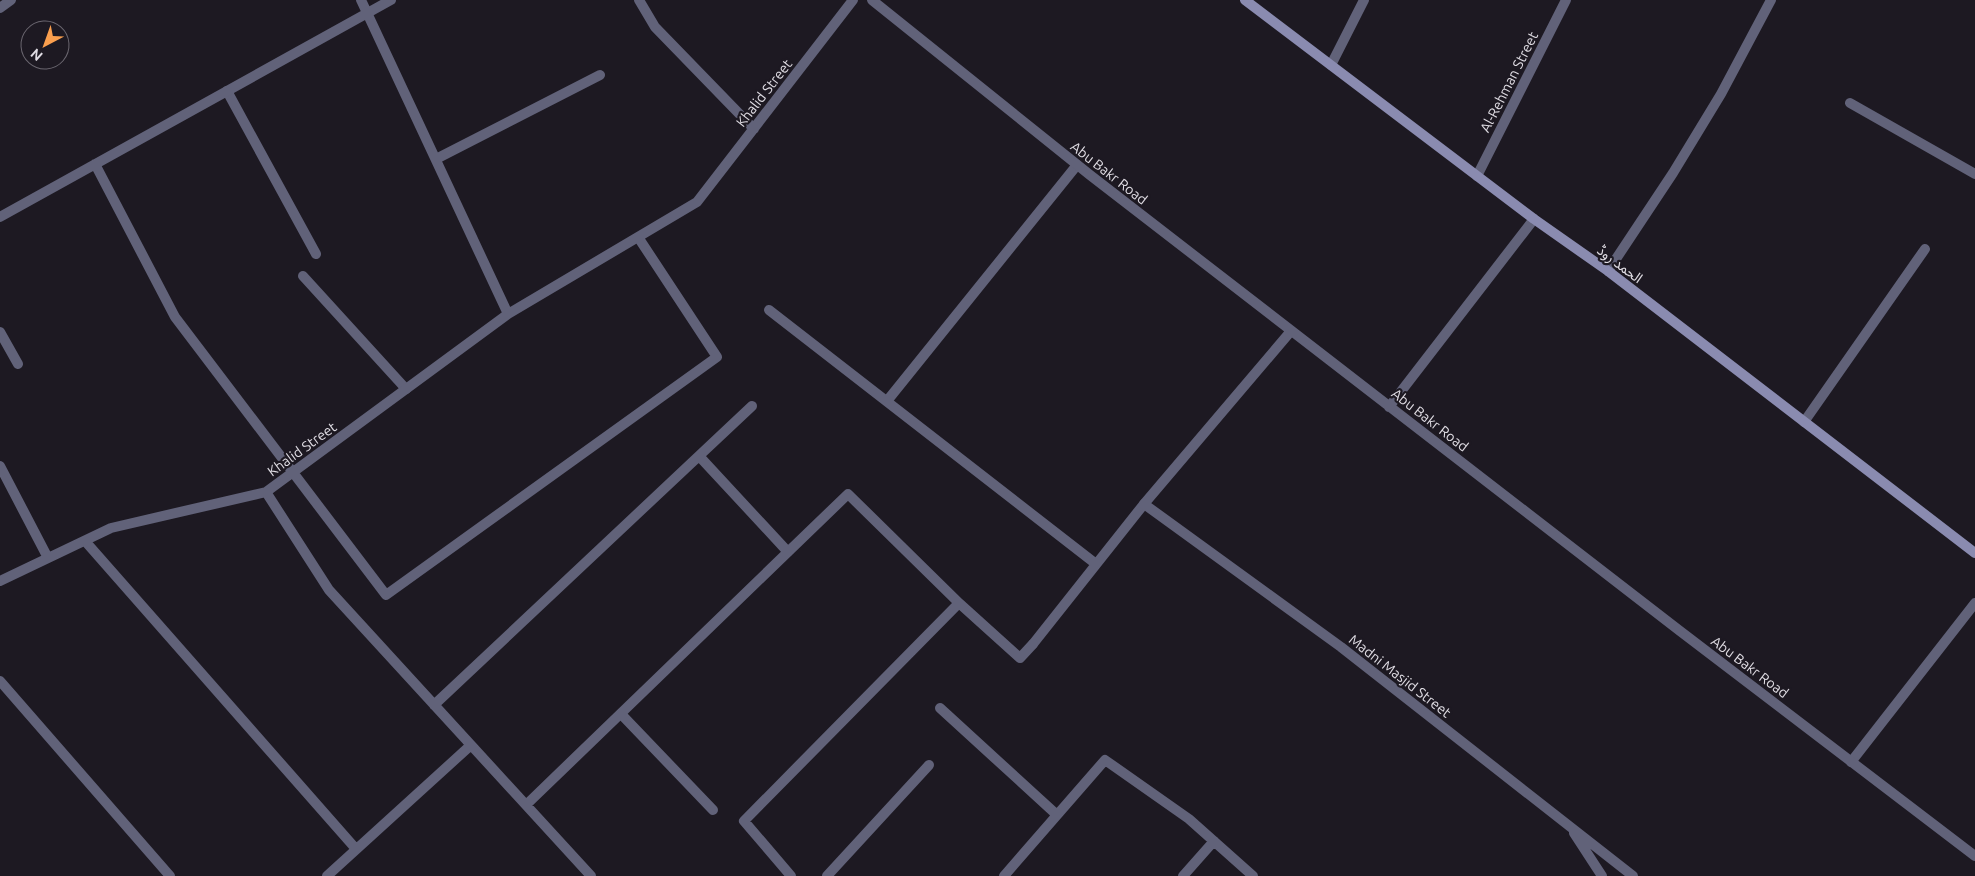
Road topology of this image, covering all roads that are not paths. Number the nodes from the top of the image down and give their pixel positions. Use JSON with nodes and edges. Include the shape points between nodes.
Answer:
{"nodes":[{"id":1,"x":11,"y":0,"type":"edge"},
{"id":2,"x":361,"y":0,"type":"edge"},
{"id":3,"x":391,"y":0,"type":"edge"},
{"id":4,"x":639,"y":0,"type":"edge"},
{"id":5,"x":853,"y":0,"type":"edge"},
{"id":6,"x":872,"y":0,"type":"edge"},
{"id":7,"x":1245,"y":0,"type":"edge"},
{"id":8,"x":1364,"y":0,"type":"edge"},
{"id":9,"x":1566,"y":0,"type":"edge"},
{"id":10,"x":1771,"y":0,"type":"edge"},
{"id":11,"x":0,"y":8,"type":"edge"},
{"id":12,"x":368,"y":13,"type":"junction"},
{"id":13,"x":1331,"y":65,"type":"junction"},
{"id":14,"x":600,"y":76,"type":"dead end"},
{"id":15,"x":227,"y":91,"type":"junction"},
{"id":16,"x":1850,"y":103,"type":"dead end"},
{"id":17,"x":754,"y":129,"type":"junction"},
{"id":18,"x":436,"y":160,"type":"junction"},
{"id":19,"x":94,"y":164,"type":"junction"},
{"id":20,"x":1077,"y":165,"type":"junction"},
{"id":21,"x":1975,"y":174,"type":"edge"},
{"id":22,"x":1477,"y":176,"type":"junction"},
{"id":23,"x":0,"y":217,"type":"edge"},
{"id":24,"x":1534,"y":219,"type":"junction"},
{"id":25,"x":638,"y":237,"type":"junction"},
{"id":26,"x":1925,"y":249,"type":"dead end"},
{"id":27,"x":316,"y":254,"type":"dead end"},
{"id":28,"x":1608,"y":271,"type":"junction"},
{"id":29,"x":303,"y":276,"type":"dead end"},
{"id":30,"x":769,"y":310,"type":"dead end"},
{"id":31,"x":508,"y":314,"type":"junction"},
{"id":32,"x":1291,"y":331,"type":"junction"},
{"id":33,"x":0,"y":332,"type":"edge"},
{"id":34,"x":18,"y":364,"type":"dead end"},
{"id":35,"x":406,"y":389,"type":"junction"},
{"id":36,"x":887,"y":401,"type":"junction"},
{"id":37,"x":752,"y":406,"type":"dead end"},
{"id":38,"x":1389,"y":406,"type":"junction"},
{"id":39,"x":1804,"y":422,"type":"junction"},
{"id":40,"x":699,"y":456,"type":"junction"},
{"id":41,"x":0,"y":466,"type":"edge"},
{"id":42,"x":294,"y":472,"type":"junction"},
{"id":43,"x":266,"y":492,"type":"junction"},
{"id":44,"x":1144,"y":504,"type":"junction"},
{"id":45,"x":85,"y":540,"type":"junction"},
{"id":46,"x":788,"y":552,"type":"junction"},
{"id":47,"x":1975,"y":553,"type":"edge"},
{"id":48,"x":48,"y":558,"type":"junction"},
{"id":49,"x":1096,"y":564,"type":"junction"},
{"id":50,"x":0,"y":581,"type":"edge"},
{"id":51,"x":959,"y":602,"type":"junction"},
{"id":52,"x":1975,"y":603,"type":"edge"},
{"id":53,"x":0,"y":681,"type":"edge"},
{"id":54,"x":434,"y":705,"type":"junction"},
{"id":55,"x":940,"y":708,"type":"dead end"},
{"id":56,"x":620,"y":714,"type":"junction"},
{"id":57,"x":471,"y":745,"type":"junction"},
{"id":58,"x":1851,"y":762,"type":"junction"},
{"id":59,"x":929,"y":765,"type":"dead end"},
{"id":60,"x":526,"y":805,"type":"junction"},
{"id":61,"x":714,"y":810,"type":"dead end"},
{"id":62,"x":1057,"y":815,"type":"junction"},
{"id":63,"x":1569,"y":826,"type":"junction"},
{"id":64,"x":1214,"y":841,"type":"junction"},
{"id":65,"x":356,"y":849,"type":"junction"},
{"id":66,"x":1975,"y":856,"type":"edge"},
{"id":67,"x":170,"y":876,"type":"edge"},
{"id":68,"x":326,"y":876,"type":"edge"},
{"id":69,"x":591,"y":876,"type":"edge"},
{"id":70,"x":792,"y":876,"type":"edge"},
{"id":71,"x":827,"y":876,"type":"edge"},
{"id":72,"x":1004,"y":876,"type":"edge"},
{"id":73,"x":1183,"y":876,"type":"edge"},
{"id":74,"x":1253,"y":876,"type":"edge"},
{"id":75,"x":1602,"y":876,"type":"edge"},
{"id":76,"x":1633,"y":876,"type":"edge"}],
"edges":[{"from":1,"to":11,"type":"street"},
{"from":2,"to":12,"type":"street"},
{"from":3,"to":12,"type":"street"},
{"from":4,"to":17,"type":"street","via":[[656,27]]},
{"from":5,"to":17,"type":"street","name":"Khalid Street"},
{"from":6,"to":20,"type":"street","name":"Abu Bakr Road"},
{"from":7,"to":13,"type":"street","name":"الحمد روڈ"},
{"from":8,"to":13,"type":"street"},
{"from":9,"to":22,"type":"street","name":"Al-Rehman Street"},
{"from":10,"to":28,"type":"street","via":[[1721,94]]},
{"from":12,"to":15,"type":"street"},
{"from":12,"to":18,"type":"street"},
{"from":13,"to":22,"type":"street","name":"الحمد روڈ"},
{"from":14,"to":18,"type":"street"},
{"from":15,"to":19,"type":"street"},
{"from":15,"to":27,"type":"street"},
{"from":16,"to":21,"type":"street"},
{"from":17,"to":25,"type":"street","name":"Khalid Street","via":[[697,202]]},
{"from":18,"to":31,"type":"street"},
{"from":19,"to":23,"type":"street"},
{"from":19,"to":42,"type":"street","via":[[175,317]]},
{"from":20,"to":32,"type":"street","name":"Abu Bakr Road"},
{"from":20,"to":36,"type":"street"},
{"from":22,"to":24,"type":"street","name":"الحمد روڈ"},
{"from":24,"to":28,"type":"street","name":"الحمد روڈ"},
{"from":24,"to":38,"type":"street"},
{"from":25,"to":31,"type":"street","name":"Khalid Street"},
{"from":25,"to":42,"type":"street","via":[[718,357],[386,595]]},
{"from":26,"to":39,"type":"street"},
{"from":28,"to":39,"type":"street","name":"الحمد روڈ"},
{"from":29,"to":35,"type":"street"},
{"from":30,"to":36,"type":"street"},
{"from":31,"to":35,"type":"street","name":"Khalid Street"},
{"from":32,"to":38,"type":"street","name":"Abu Bakr Road"},
{"from":32,"to":44,"type":"street"},
{"from":33,"to":34,"type":"street"},
{"from":35,"to":42,"type":"street","name":"Khalid Street"},
{"from":36,"to":49,"type":"street"},
{"from":37,"to":40,"type":"street"},
{"from":38,"to":58,"type":"street","name":"Abu Bakr Road"},
{"from":39,"to":47,"type":"street","name":"الحمد روڈ"},
{"from":40,"to":46,"type":"street"},
{"from":40,"to":54,"type":"street"},
{"from":41,"to":48,"type":"street"},
{"from":42,"to":43,"type":"street","name":"Khalid Street"},
{"from":43,"to":45,"type":"street","name":"Khalid Street","via":[[110,528]]},
{"from":43,"to":54,"type":"street","via":[[329,590]]},
{"from":44,"to":49,"type":"street"},
{"from":44,"to":63,"type":"street","name":"Madni Masjid Street","via":[[1341,647]]},
{"from":45,"to":48,"type":"street","name":"Khalid Street"},
{"from":45,"to":65,"type":"street"},
{"from":46,"to":51,"type":"street","via":[[848,494]]},
{"from":46,"to":56,"type":"street"},
{"from":48,"to":50,"type":"street","name":"Khalid Street"},
{"from":49,"to":51,"type":"street","via":[[1020,658]]},
{"from":51,"to":70,"type":"street","via":[[744,821]]},
{"from":52,"to":58,"type":"street"},
{"from":53,"to":67,"type":"street"},
{"from":54,"to":57,"type":"street"},
{"from":55,"to":62,"type":"street"},
{"from":56,"to":60,"type":"street"},
{"from":56,"to":61,"type":"street"},
{"from":57,"to":60,"type":"street"},
{"from":57,"to":65,"type":"street"},
{"from":58,"to":66,"type":"street","name":"Abu Bakr Road"},
{"from":59,"to":71,"type":"street"},
{"from":60,"to":69,"type":"street"},
{"from":62,"to":64,"type":"street","via":[[1105,760],[1189,819]]},
{"from":62,"to":72,"type":"street"},
{"from":63,"to":75,"type":"street"},
{"from":63,"to":76,"type":"street","name":"Madni Masjid Street"},
{"from":64,"to":73,"type":"street"},
{"from":64,"to":74,"type":"street"},
{"from":65,"to":68,"type":"street"}]}
